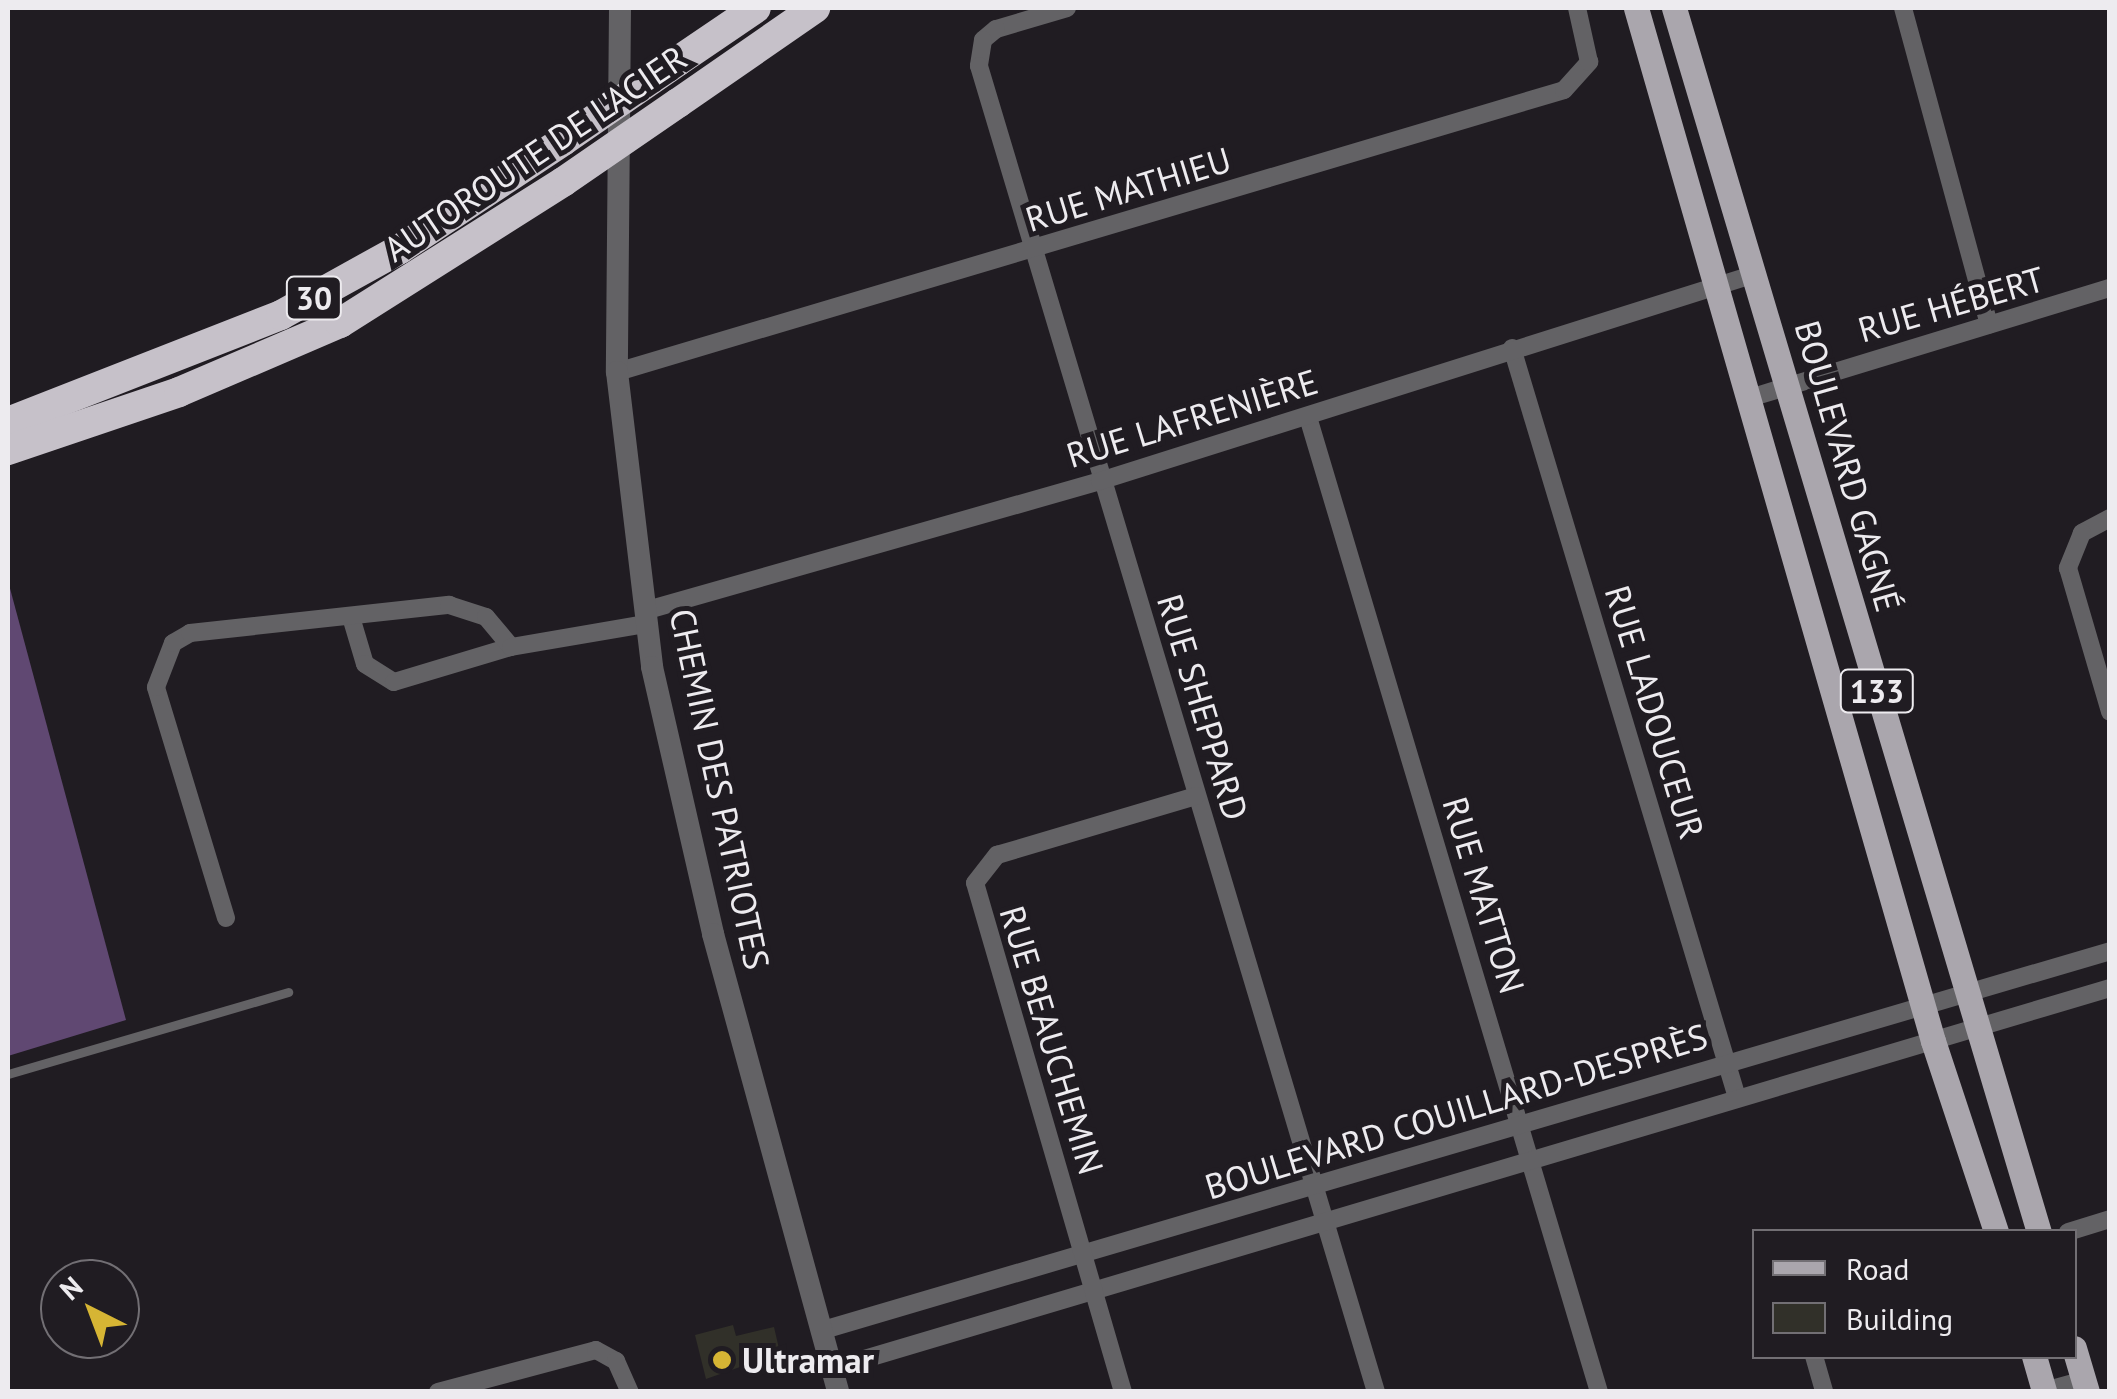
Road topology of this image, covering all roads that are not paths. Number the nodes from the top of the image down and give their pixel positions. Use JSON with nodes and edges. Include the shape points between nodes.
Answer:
{"nodes":[{"id":1,"x":620,"y":8,"type":"edge"},
{"id":2,"x":756,"y":8,"type":"edge"},
{"id":3,"x":815,"y":8,"type":"edge"},
{"id":4,"x":1067,"y":8,"type":"edge"},
{"id":5,"x":1577,"y":8,"type":"edge"},
{"id":6,"x":1636,"y":8,"type":"edge"},
{"id":7,"x":1674,"y":8,"type":"edge"},
{"id":8,"x":1902,"y":8,"type":"edge"},
{"id":9,"x":1033,"y":252,"type":"junction"},
{"id":10,"x":1754,"y":274,"type":"junction"},
{"id":11,"x":1720,"y":285,"type":"junction"},
{"id":12,"x":2110,"y":288,"type":"edge"},
{"id":13,"x":1988,"y":324,"type":"junction"},
{"id":14,"x":1512,"y":348,"type":"junction"},
{"id":15,"x":617,"y":372,"type":"junction"},
{"id":16,"x":1788,"y":386,"type":"junction"},
{"id":17,"x":1753,"y":397,"type":"junction"},
{"id":18,"x":1308,"y":417,"type":"junction"},
{"id":19,"x":8,"y":422,"type":"edge"},
{"id":20,"x":47,"y":424,"type":"junction"},
{"id":21,"x":8,"y":450,"type":"edge"},
{"id":22,"x":1100,"y":481,"type":"junction"},
{"id":23,"x":2110,"y":518,"type":"edge"},
{"id":24,"x":351,"y":617,"type":"junction"},
{"id":25,"x":645,"y":618,"type":"junction"},
{"id":26,"x":511,"y":646,"type":"junction"},
{"id":27,"x":2110,"y":712,"type":"edge"},
{"id":28,"x":1196,"y":796,"type":"junction"},
{"id":29,"x":226,"y":918,"type":"dead end"},
{"id":30,"x":2110,"y":950,"type":"edge"},
{"id":31,"x":2110,"y":988,"type":"edge"},
{"id":32,"x":288,"y":992,"type":"dead end"},
{"id":33,"x":1967,"y":996,"type":"junction"},
{"id":34,"x":1924,"y":1009,"type":"junction"},
{"id":35,"x":1977,"y":1028,"type":"junction"},
{"id":36,"x":1933,"y":1041,"type":"junction"},
{"id":37,"x":1726,"y":1064,"type":"junction"},
{"id":38,"x":8,"y":1074,"type":"edge"},
{"id":39,"x":1736,"y":1094,"type":"junction"},
{"id":40,"x":1520,"y":1128,"type":"junction"},
{"id":41,"x":1529,"y":1159,"type":"junction"},
{"id":42,"x":1314,"y":1188,"type":"junction"},
{"id":43,"x":2110,"y":1219,"type":"edge"},
{"id":44,"x":1324,"y":1223,"type":"junction"},
{"id":45,"x":1995,"y":1229,"type":"edge"},
{"id":46,"x":2038,"y":1229,"type":"edge"},
{"id":47,"x":2077,"y":1229,"type":"edge"},
{"id":48,"x":1083,"y":1256,"type":"junction"},
{"id":49,"x":1092,"y":1292,"type":"junction"},
{"id":50,"x":820,"y":1331,"type":"junction"},
{"id":51,"x":2077,"y":1358,"type":"edge"},
{"id":52,"x":1815,"y":1359,"type":"edge"},
{"id":53,"x":2035,"y":1359,"type":"edge"},
{"id":54,"x":835,"y":1380,"type":"edge"},
{"id":55,"x":2086,"y":1386,"type":"edge"},
{"id":56,"x":2043,"y":1391,"type":"edge"},
{"id":57,"x":438,"y":1392,"type":"edge"},
{"id":58,"x":630,"y":1392,"type":"edge"},
{"id":59,"x":1123,"y":1392,"type":"edge"},
{"id":60,"x":1376,"y":1392,"type":"edge"},
{"id":61,"x":1599,"y":1392,"type":"edge"},
{"id":62,"x":1824,"y":1392,"type":"edge"}],
"edges":[{"from":1,"to":15,"type":"street","name":"CHEMIN DES PATRIOTES"},
{"from":2,"to":20,"type":"highway","name":"AUTOROUTE DE L'ACIER","number":"30","bridge":true,"via":[[564,141],[308,301]]},
{"from":3,"to":20,"type":"highway","name":"AUTOROUTE DE L'ACIER","number":"30","bridge":true,"via":[[563,182],[340,323]]},
{"from":4,"to":9,"type":"street","name":"RUE SHEPPARD","via":[[984,40],[979,66]]},
{"from":5,"to":9,"type":"street","name":"RUE MATHIEU","via":[[1590,62],[1564,90]]},
{"from":6,"to":11,"type":"main road","name":"BOULEVARD GAGNÉ","number":"133"},
{"from":7,"to":10,"type":"main road","name":"BOULEVARD GAGNÉ","number":"133"},
{"from":8,"to":13,"type":"street"},
{"from":9,"to":15,"type":"street","name":"RUE MATHIEU"},
{"from":9,"to":22,"type":"street","name":"RUE SHEPPARD"},
{"from":10,"to":11,"type":"street","name":"RUE LAFRENIÈRE"},
{"from":10,"to":16,"type":"main road","name":"BOULEVARD GAGNÉ","number":"133"},
{"from":11,"to":14,"type":"street","name":"RUE LAFRENIÈRE"},
{"from":11,"to":17,"type":"main road","name":"BOULEVARD GAGNÉ","number":"133"},
{"from":12,"to":13,"type":"street","name":"RUE HÉBERT"},
{"from":13,"to":16,"type":"street","name":"RUE HÉBERT"},
{"from":14,"to":18,"type":"street","name":"RUE LAFRENIÈRE"},
{"from":14,"to":37,"type":"street","name":"RUE LADOUCEUR"},
{"from":15,"to":25,"type":"street","name":"CHEMIN DES PATRIOTES"},
{"from":16,"to":17,"type":"street","name":"RUE HÉBERT"},
{"from":16,"to":33,"type":"main road","name":"BOULEVARD GAGNÉ","number":"133"},
{"from":17,"to":34,"type":"main road","name":"BOULEVARD GAGNÉ","number":"133"},
{"from":18,"to":22,"type":"street","name":"RUE LAFRENIÈRE"},
{"from":18,"to":40,"type":"street","name":"RUE MATTON"},
{"from":19,"to":20,"type":"highway","name":"AUTOROUTE DE L'ACIER","number":"30"},
{"from":20,"to":21,"type":"highway","name":"AUTOROUTE DE L'ACIER","number":"30"},
{"from":22,"to":25,"type":"street","name":"RUE LAFRENIÈRE"},
{"from":22,"to":28,"type":"street","name":"RUE SHEPPARD"},
{"from":23,"to":27,"type":"street","via":[[2082,533],[2068,568]]},
{"from":24,"to":26,"type":"street","via":[[468,607]]},
{"from":24,"to":26,"type":"street","name":"RUE LAFRENIÈRE","via":[[364,664],[394,682]]},
{"from":24,"to":29,"type":"street","via":[[190,633],[162,656],[156,686]]},
{"from":25,"to":26,"type":"street","name":"RUE LAFRENIÈRE"},
{"from":25,"to":50,"type":"street","name":"CHEMIN DES PATRIOTES","via":[[696,863]]},
{"from":28,"to":42,"type":"street","name":"RUE SHEPPARD"},
{"from":28,"to":48,"type":"street","name":"RUE BEAUCHEMIN","via":[[997,855],[974,883]]},
{"from":30,"to":33,"type":"street","name":"BOULEVARD COUILLARD-DESPRÈS"},
{"from":31,"to":35,"type":"street","name":"BOULEVARD COUILLARD-DESPRÈS"},
{"from":32,"to":38,"type":"lane"},
{"from":33,"to":34,"type":"street","name":"BOULEVARD COUILLARD-DESPRÈS"},
{"from":33,"to":35,"type":"main road","name":"BOULEVARD GAGNÉ","number":"133"},
{"from":34,"to":36,"type":"main road","name":"BOULEVARD GAGNÉ","number":"133"},
{"from":34,"to":37,"type":"street","name":"BOULEVARD COUILLARD-DESPRÈS"},
{"from":35,"to":36,"type":"street","name":"BOULEVARD COUILLARD-DESPRÈS"},
{"from":35,"to":46,"type":"main road","name":"BOULEVARD GAGNÉ","number":"133"},
{"from":36,"to":39,"type":"street","name":"BOULEVARD COUILLARD-DESPRÈS"},
{"from":36,"to":45,"type":"main road","name":"BOULEVARD GAGNÉ","number":"133"},
{"from":37,"to":39,"type":"street","name":"RUE LADOUCEUR"},
{"from":37,"to":40,"type":"street","name":"BOULEVARD COUILLARD-DESPRÈS"},
{"from":39,"to":41,"type":"street","name":"BOULEVARD COUILLARD-DESPRÈS"},
{"from":40,"to":41,"type":"street","name":"RUE MATTON"},
{"from":40,"to":42,"type":"street","name":"BOULEVARD COUILLARD-DESPRÈS"},
{"from":41,"to":44,"type":"street","name":"BOULEVARD COUILLARD-DESPRÈS"},
{"from":41,"to":61,"type":"street","name":"RUE MATTON"},
{"from":42,"to":44,"type":"street","name":"RUE SHEPPARD"},
{"from":42,"to":48,"type":"street","name":"BOULEVARD COUILLARD-DESPRÈS"},
{"from":43,"to":47,"type":"street"},
{"from":44,"to":49,"type":"street","name":"BOULEVARD COUILLARD-DESPRÈS"},
{"from":44,"to":60,"type":"street","name":"RUE SHEPPARD"},
{"from":48,"to":49,"type":"street","name":"RUE BEAUCHEMIN"},
{"from":48,"to":50,"type":"street","name":"BOULEVARD COUILLARD-DESPRÈS"},
{"from":49,"to":54,"type":"street","name":"BOULEVARD COUILLARD-DESPRÈS"},
{"from":49,"to":59,"type":"street","name":"RUE BEAUCHEMIN"},
{"from":50,"to":54,"type":"street","name":"CHEMIN DES PATRIOTES"},
{"from":51,"to":55,"type":"main road"},
{"from":52,"to":62,"type":"street"},
{"from":53,"to":56,"type":"main road"},
{"from":55,"to":56,"type":"street"},
{"from":57,"to":58,"type":"street","via":[[596,1350],[616,1361]]}]}
